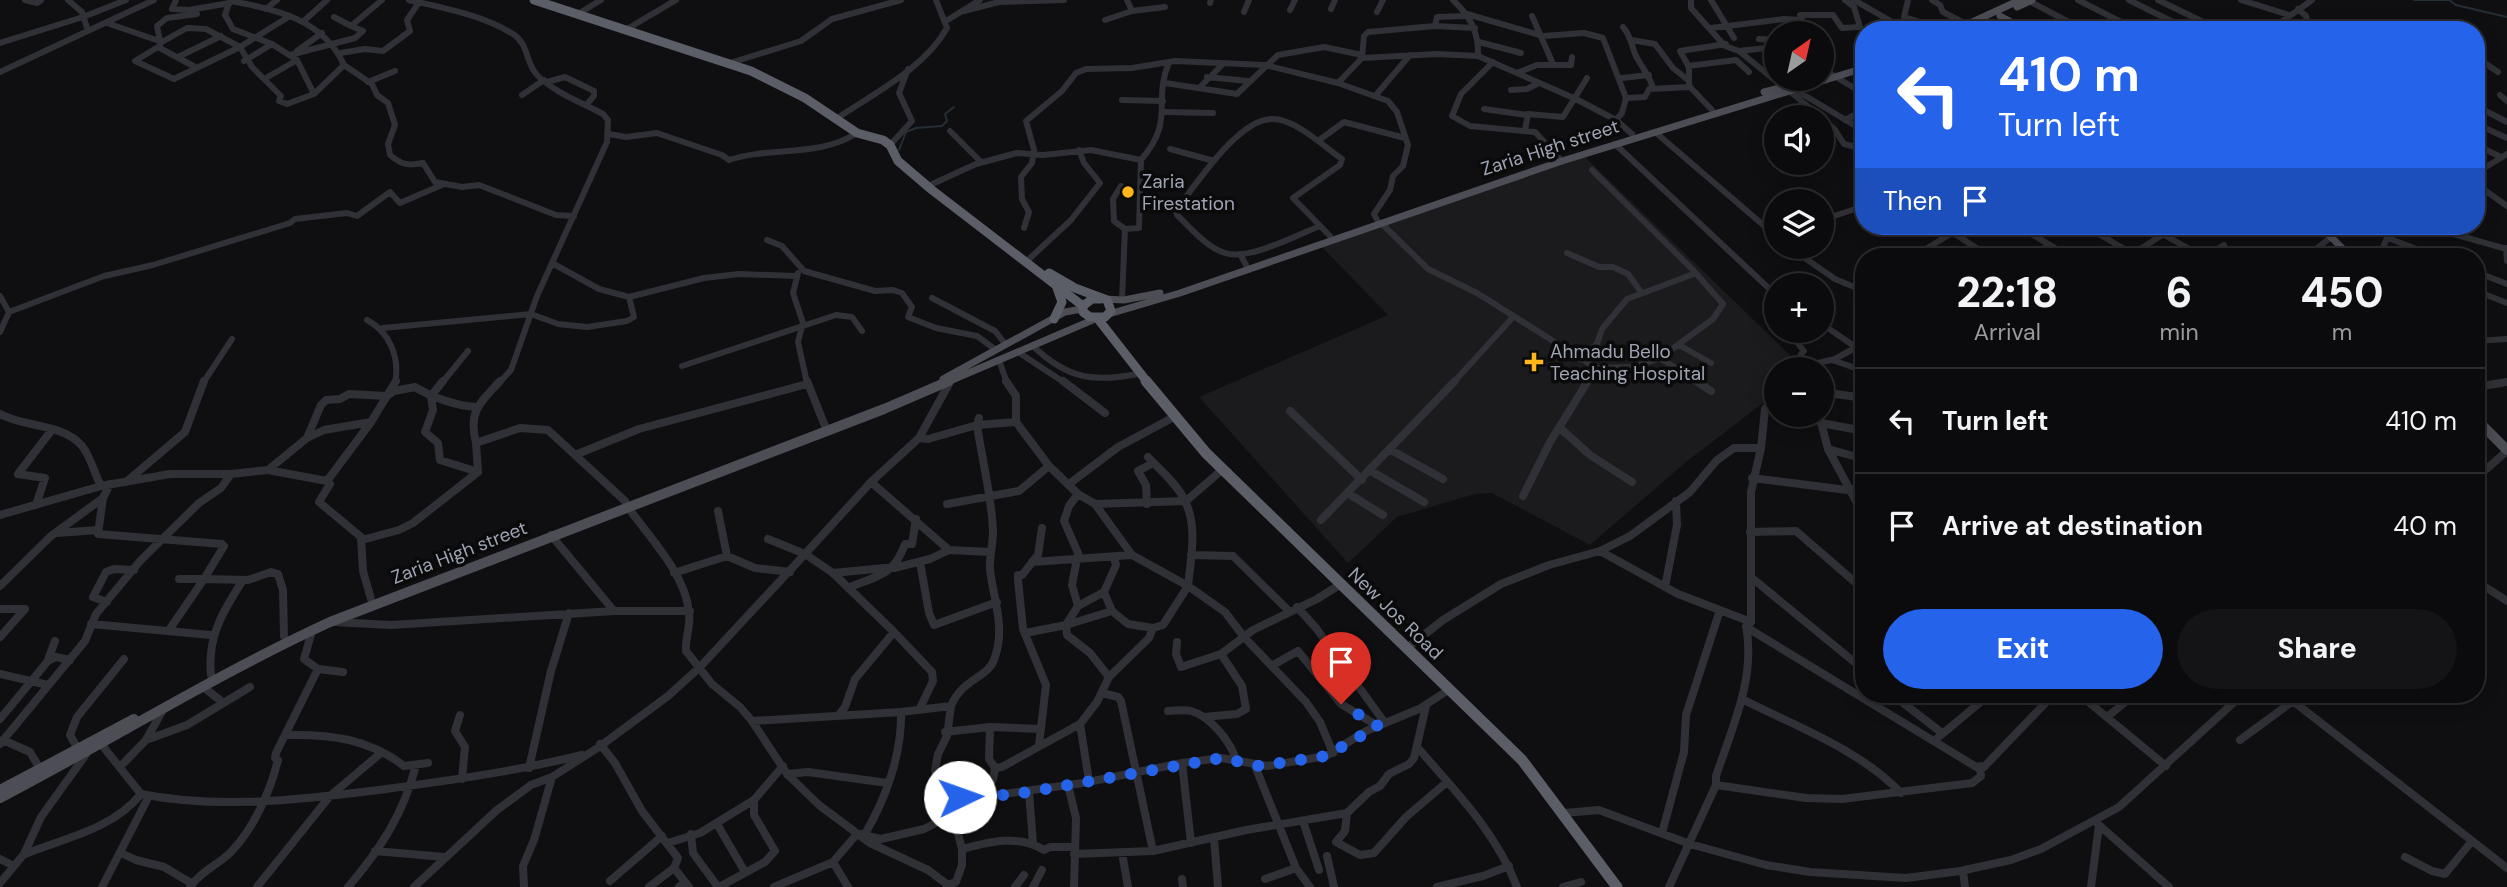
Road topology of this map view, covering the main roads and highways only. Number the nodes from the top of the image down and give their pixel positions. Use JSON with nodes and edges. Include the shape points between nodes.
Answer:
{"nodes":[{"id":1,"x":534,"y":0,"type":"edge"},
{"id":2,"x":2020,"y":0,"type":"edge"},
{"id":3,"x":2030,"y":1,"type":"edge"},
{"id":4,"x":2000,"y":16,"type":"junction"},
{"id":5,"x":1982,"y":21,"type":"edge"},
{"id":6,"x":1987,"y":21,"type":"edge"},
{"id":7,"x":2009,"y":21,"type":"edge"},
{"id":8,"x":1855,"y":69,"type":"edge"},
{"id":9,"x":1834,"y":75,"type":"edge"},
{"id":10,"x":1778,"y":91,"type":"edge"},
{"id":11,"x":1779,"y":91,"type":"edge"},
{"id":12,"x":1560,"y":159,"type":"junction"},
{"id":13,"x":1379,"y":221,"type":"junction"},
{"id":14,"x":2329,"y":235,"type":"edge"},
{"id":15,"x":997,"y":239,"type":"junction"},
{"id":16,"x":2342,"y":248,"type":"edge"},
{"id":17,"x":1249,"y":266,"type":"junction"},
{"id":18,"x":1053,"y":284,"type":"junction"},
{"id":19,"x":1102,"y":299,"type":"junction"},
{"id":20,"x":1083,"y":308,"type":"junction"},
{"id":21,"x":1109,"y":314,"type":"junction"},
{"id":22,"x":1054,"y":319,"type":"junction"},
{"id":23,"x":1097,"y":319,"type":"junction"},
{"id":24,"x":1142,"y":372,"type":"junction"},
{"id":25,"x":2485,"y":428,"type":"edge"},
{"id":26,"x":2507,"y":450,"type":"edge"},
{"id":27,"x":626,"y":504,"type":"junction"},
{"id":28,"x":83,"y":750,"type":"junction"},
{"id":29,"x":0,"y":790,"type":"edge"},
{"id":30,"x":0,"y":798,"type":"edge"},
{"id":31,"x":1617,"y":887,"type":"edge"}],
"edges":[{"from":1,"to":15,"type":"highway","via":[[730,63],[788,89],[857,132],[890,145],[898,161]]},
{"from":2,"to":5,"type":"main road"},
{"from":3,"to":4,"type":"main road"},
{"from":4,"to":6,"type":"main road"},
{"from":4,"to":7,"type":"main road"},
{"from":8,"to":9,"type":"main road","name":"Zaria High street"},
{"from":10,"to":12,"type":"main road","name":"Zaria High street"},
{"from":11,"to":12,"type":"main road","name":"Zaria High street"},
{"from":12,"to":13,"type":"main road","name":"Zaria High street"},
{"from":13,"to":17,"type":"main road","name":"Zaria High street"},
{"from":13,"to":17,"type":"main road","name":"Zaria High street"},
{"from":14,"to":16,"type":"main road"},
{"from":15,"to":18,"type":"highway"},
{"from":15,"to":19,"type":"highway","via":[[1067,284]]},
{"from":17,"to":19,"type":"main road","via":[[1156,294]]},
{"from":17,"to":21,"type":"main road"},
{"from":18,"to":20,"type":"highway"},
{"from":18,"to":22,"type":"highway","via":[[1062,302]]},
{"from":19,"to":20,"type":"highway","via":[[1088,301]]},
{"from":19,"to":21,"type":"highway","via":[[1111,305]]},
{"from":20,"to":22,"type":"main road"},
{"from":20,"to":23,"type":"highway","via":[[1087,317]]},
{"from":21,"to":23,"type":"highway"},
{"from":21,"to":24,"type":"highway","name":"New Jos Road"},
{"from":22,"to":27,"type":"main road","name":"Zaria High street","via":[[936,382]]},
{"from":23,"to":24,"type":"highway","name":"New Jos Road"},
{"from":23,"to":27,"type":"main road","name":"Zaria High street","via":[[951,381]]},
{"from":24,"to":31,"type":"highway","name":"New Jos Road","via":[[1174,417],[1223,469],[1514,752]]},
{"from":25,"to":26,"type":"main road"},
{"from":27,"to":28,"type":"main road","name":"Zaria High street","via":[[269,649]]},
{"from":27,"to":28,"type":"main road","name":"Zaria High street","via":[[284,636]]},
{"from":28,"to":29,"type":"main road","name":"Zaria High street"},
{"from":28,"to":30,"type":"main road","name":"Zaria High street"}]}
